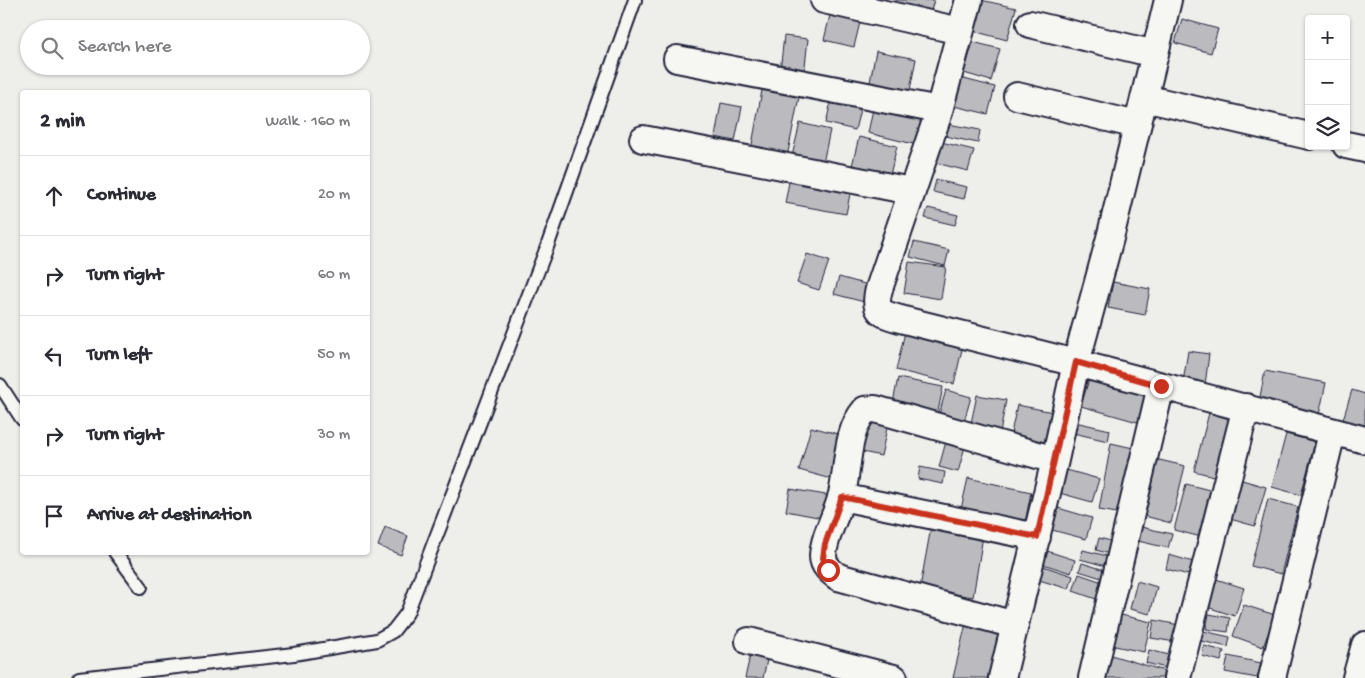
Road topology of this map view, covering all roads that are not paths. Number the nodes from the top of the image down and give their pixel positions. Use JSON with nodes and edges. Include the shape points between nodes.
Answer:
{"nodes":[{"id":1,"x":635,"y":0,"type":"edge"},
{"id":2,"x":824,"y":0,"type":"edge"},
{"id":3,"x":969,"y":0,"type":"edge"},
{"id":4,"x":1168,"y":0,"type":"edge"},
{"id":5,"x":1030,"y":24,"type":"dead end"},
{"id":6,"x":960,"y":31,"type":"junction"},
{"id":7,"x":1155,"y":54,"type":"junction"},
{"id":8,"x":677,"y":58,"type":"dead end"},
{"id":9,"x":1018,"y":96,"type":"dead end"},
{"id":10,"x":1144,"y":98,"type":"junction"},
{"id":11,"x":939,"y":110,"type":"junction"},
{"id":12,"x":1137,"y":124,"type":"junction"},
{"id":13,"x":1305,"y":135,"type":"edge"},
{"id":14,"x":643,"y":139,"type":"dead end"},
{"id":15,"x":1350,"y":146,"type":"edge"},
{"id":16,"x":1365,"y":149,"type":"edge"},
{"id":17,"x":910,"y":191,"type":"junction"},
{"id":18,"x":1076,"y":362,"type":"junction"},
{"id":19,"x":0,"y":385,"type":"edge"},
{"id":20,"x":1161,"y":386,"type":"junction"},
{"id":21,"x":1246,"y":407,"type":"junction"},
{"id":22,"x":20,"y":416,"type":"edge"},
{"id":23,"x":1332,"y":433,"type":"junction"},
{"id":24,"x":1365,"y":440,"type":"edge"},
{"id":25,"x":1055,"y":460,"type":"junction"},
{"id":26,"x":842,"y":497,"type":"junction"},
{"id":27,"x":1037,"y":537,"type":"junction"},
{"id":28,"x":117,"y":555,"type":"edge"},
{"id":29,"x":141,"y":587,"type":"dead end"},
{"id":30,"x":1015,"y":625,"type":"junction"},
{"id":31,"x":750,"y":640,"type":"dead end"},
{"id":32,"x":1365,"y":645,"type":"edge"},
{"id":33,"x":79,"y":678,"type":"edge"},
{"id":34,"x":894,"y":678,"type":"edge"},
{"id":35,"x":1002,"y":678,"type":"edge"},
{"id":36,"x":1092,"y":678,"type":"edge"},
{"id":37,"x":1177,"y":678,"type":"edge"},
{"id":38,"x":1272,"y":678,"type":"edge"},
{"id":39,"x":1356,"y":678,"type":"edge"}],
"edges":[{"from":1,"to":33,"type":"lane","via":[[543,256],[407,613],[393,631],[377,640],[294,654]]},
{"from":2,"to":6,"type":"street"},
{"from":3,"to":6,"type":"street"},
{"from":4,"to":7,"type":"street"},
{"from":5,"to":7,"type":"street"},
{"from":6,"to":11,"type":"street"},
{"from":7,"to":10,"type":"street"},
{"from":8,"to":11,"type":"street"},
{"from":9,"to":12,"type":"street"},
{"from":10,"to":12,"type":"street"},
{"from":10,"to":13,"type":"street"},
{"from":11,"to":17,"type":"street"},
{"from":12,"to":18,"type":"street"},
{"from":14,"to":17,"type":"street"},
{"from":15,"to":16,"type":"street"},
{"from":17,"to":18,"type":"street","via":[[878,294],[878,310],[904,320]]},
{"from":18,"to":20,"type":"street"},
{"from":18,"to":25,"type":"street"},
{"from":19,"to":22,"type":"lane"},
{"from":20,"to":21,"type":"street"},
{"from":20,"to":36,"type":"street"},
{"from":21,"to":23,"type":"street"},
{"from":21,"to":37,"type":"street"},
{"from":23,"to":24,"type":"street"},
{"from":23,"to":38,"type":"street"},
{"from":25,"to":26,"type":"street","via":[[875,409],[865,410],[854,430]]},
{"from":25,"to":27,"type":"street"},
{"from":26,"to":27,"type":"street"},
{"from":26,"to":30,"type":"street","via":[[825,544],[823,558],[828,570],[838,577]]},
{"from":27,"to":30,"type":"street"},
{"from":28,"to":29,"type":"lane"},
{"from":30,"to":35,"type":"street"},
{"from":31,"to":34,"type":"street"},
{"from":32,"to":39,"type":"street"}]}
